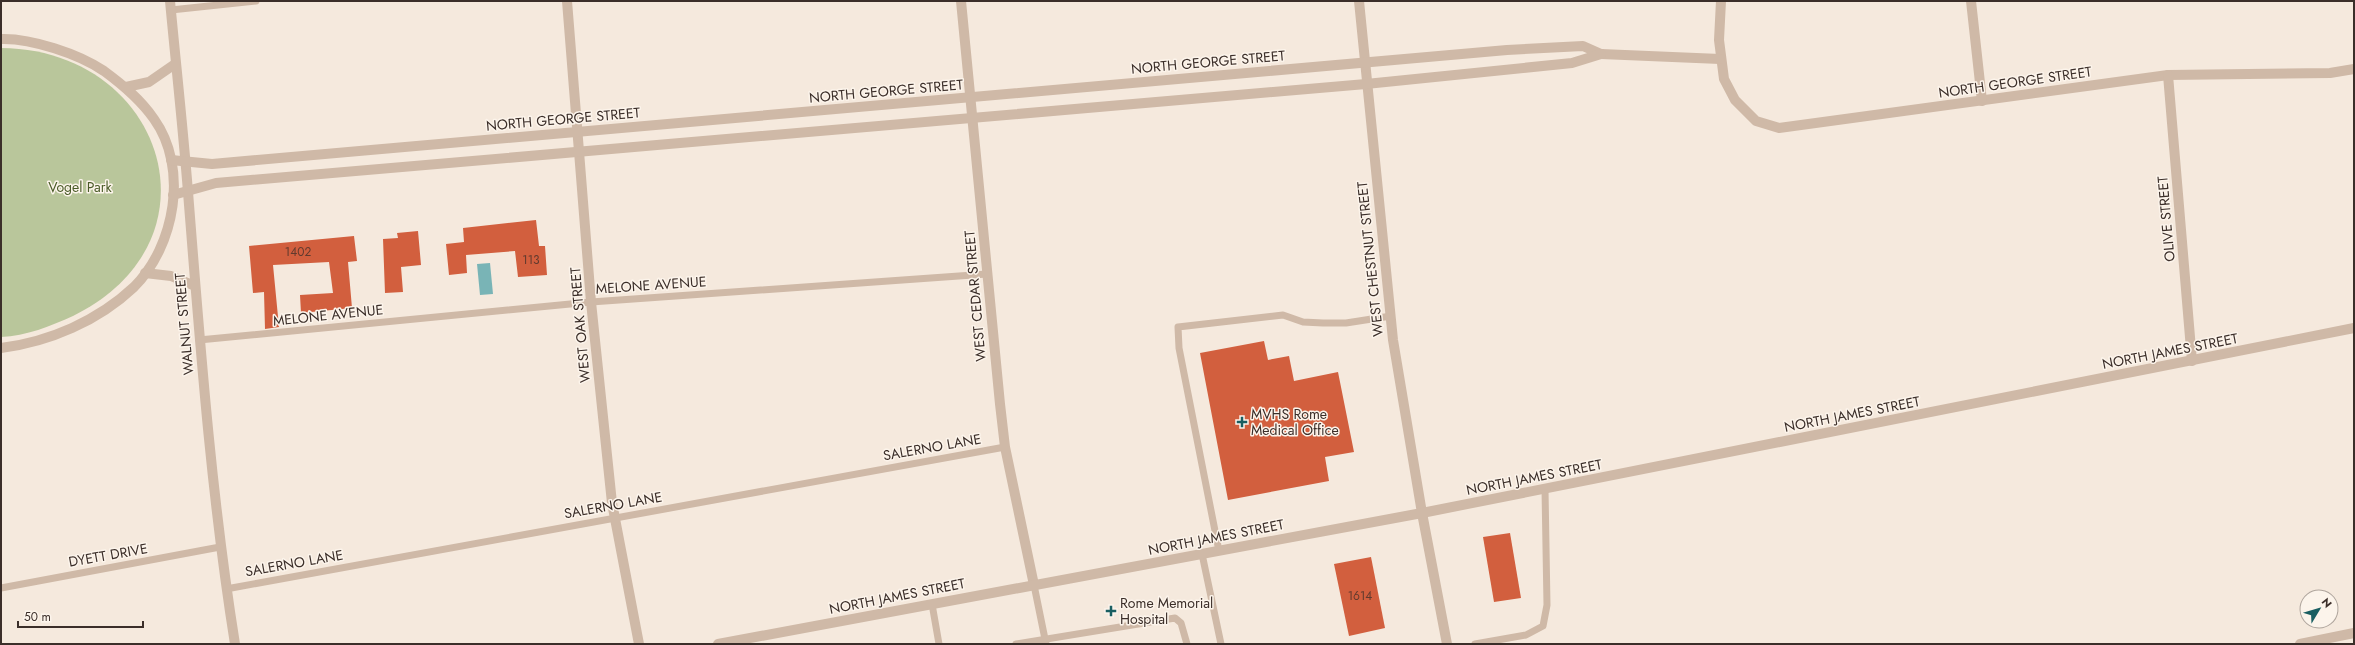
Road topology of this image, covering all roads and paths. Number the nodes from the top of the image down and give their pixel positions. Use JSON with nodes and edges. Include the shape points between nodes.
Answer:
{"nodes":[{"id":1,"x":256,"y":1,"type":"edge"},
{"id":2,"x":567,"y":1,"type":"edge"},
{"id":3,"x":961,"y":1,"type":"edge"},
{"id":4,"x":1359,"y":1,"type":"edge"},
{"id":5,"x":1721,"y":1,"type":"edge"},
{"id":6,"x":1972,"y":1,"type":"edge"},
{"id":7,"x":171,"y":5,"type":"edge"},
{"id":8,"x":1,"y":39,"type":"edge"},
{"id":9,"x":1601,"y":54,"type":"junction"},
{"id":10,"x":1720,"y":59,"type":"junction"},
{"id":11,"x":1364,"y":62,"type":"junction"},
{"id":12,"x":175,"y":64,"type":"junction"},
{"id":13,"x":2354,"y":69,"type":"edge"},
{"id":14,"x":2168,"y":75,"type":"junction"},
{"id":15,"x":1366,"y":84,"type":"junction"},
{"id":16,"x":126,"y":87,"type":"junction"},
{"id":17,"x":971,"y":98,"type":"junction"},
{"id":18,"x":1982,"y":101,"type":"junction"},
{"id":19,"x":972,"y":117,"type":"junction"},
{"id":20,"x":577,"y":132,"type":"junction"},
{"id":21,"x":579,"y":153,"type":"junction"},
{"id":22,"x":171,"y":160,"type":"junction"},
{"id":23,"x":186,"y":163,"type":"junction"},
{"id":24,"x":188,"y":190,"type":"junction"},
{"id":25,"x":173,"y":195,"type":"junction"},
{"id":26,"x":145,"y":273,"type":"junction"},
{"id":27,"x":987,"y":274,"type":"junction"},
{"id":28,"x":195,"y":286,"type":"junction"},
{"id":29,"x":591,"y":302,"type":"junction"},
{"id":30,"x":1390,"y":316,"type":"junction"},
{"id":31,"x":2354,"y":328,"type":"edge"},
{"id":32,"x":199,"y":340,"type":"junction"},
{"id":33,"x":1,"y":348,"type":"edge"},
{"id":34,"x":2192,"y":361,"type":"junction"},
{"id":35,"x":1005,"y":447,"type":"junction"},
{"id":36,"x":1545,"y":489,"type":"junction"},
{"id":37,"x":1422,"y":513,"type":"junction"},
{"id":38,"x":615,"y":518,"type":"junction"},
{"id":39,"x":220,"y":547,"type":"junction"},
{"id":40,"x":1218,"y":551,"type":"junction"},
{"id":41,"x":1202,"y":554,"type":"junction"},
{"id":42,"x":1034,"y":585,"type":"junction"},
{"id":43,"x":1,"y":588,"type":"edge"},
{"id":44,"x":226,"y":589,"type":"junction"},
{"id":45,"x":932,"y":604,"type":"junction"},
{"id":46,"x":2354,"y":633,"type":"edge"},
{"id":47,"x":1046,"y":641,"type":"edge"},
{"id":48,"x":743,"y":642,"type":"edge"},
{"id":49,"x":235,"y":644,"type":"edge"},
{"id":50,"x":639,"y":644,"type":"edge"},
{"id":51,"x":718,"y":644,"type":"edge"},
{"id":52,"x":939,"y":644,"type":"edge"},
{"id":53,"x":1016,"y":644,"type":"edge"},
{"id":54,"x":1187,"y":644,"type":"edge"},
{"id":55,"x":1221,"y":644,"type":"edge"},
{"id":56,"x":1447,"y":644,"type":"edge"},
{"id":57,"x":1475,"y":644,"type":"edge"},
{"id":58,"x":2300,"y":644,"type":"edge"}],
"edges":[{"from":1,"to":7,"type":"lane"},
{"from":2,"to":20,"type":"street","name":"WEST OAK STREET"},
{"from":3,"to":17,"type":"street","name":"WEST CEDAR STREET"},
{"from":4,"to":11,"type":"street","name":"WEST CHESTNUT STREET"},
{"from":5,"to":10,"type":"street","name":"NORTH GEORGE STREET"},
{"from":6,"to":18,"type":"street"},
{"from":7,"to":12,"type":"street","name":"WALNUT STREET"},
{"from":8,"to":16,"type":"street","via":[[66,52],[93,64]]},
{"from":9,"to":10,"type":"street","name":"NORTH GEORGE STREET"},
{"from":9,"to":11,"type":"street","name":"NORTH GEORGE STREET","via":[[1583,46]]},
{"from":9,"to":15,"type":"street","name":"NORTH GEORGE STREET","via":[[1572,62]]},
{"from":10,"to":18,"type":"street","name":"NORTH GEORGE STREET","via":[[1724,79],[1735,100],[1756,121],[1779,128]]},
{"from":11,"to":15,"type":"street","name":"WEST CHESTNUT STREET"},
{"from":11,"to":17,"type":"street","name":"NORTH GEORGE STREET"},
{"from":12,"to":16,"type":"street","via":[[149,82]]},
{"from":12,"to":23,"type":"street","name":"WALNUT STREET"},
{"from":13,"to":14,"type":"street","name":"NORTH GEORGE STREET","via":[[2330,73]]},
{"from":14,"to":18,"type":"street","name":"NORTH GEORGE STREET"},
{"from":14,"to":34,"type":"street","name":"OLIVE STREET"},
{"from":15,"to":19,"type":"street","name":"NORTH GEORGE STREET"},
{"from":15,"to":30,"type":"street","name":"WEST CHESTNUT STREET"},
{"from":16,"to":22,"type":"street","via":[[154,120]]},
{"from":17,"to":19,"type":"street","name":"WEST CEDAR STREET"},
{"from":17,"to":20,"type":"street","name":"NORTH GEORGE STREET"},
{"from":19,"to":21,"type":"street","name":"NORTH GEORGE STREET"},
{"from":19,"to":27,"type":"street","name":"WEST CEDAR STREET"},
{"from":20,"to":21,"type":"street","name":"WEST OAK STREET"},
{"from":20,"to":23,"type":"street","name":"NORTH GEORGE STREET","via":[[212,164]]},
{"from":21,"to":24,"type":"street","name":"NORTH GEORGE STREET","via":[[216,183]]},
{"from":21,"to":29,"type":"street","name":"WEST OAK STREET"},
{"from":22,"to":23,"type":"street","name":"NORTH GEORGE STREET"},
{"from":22,"to":25,"type":"street"},
{"from":23,"to":24,"type":"street","name":"WALNUT STREET"},
{"from":24,"to":25,"type":"street","name":"NORTH GEORGE STREET"},
{"from":24,"to":28,"type":"street","name":"WALNUT STREET"},
{"from":25,"to":26,"type":"street","via":[[171,217],[162,244]]},
{"from":26,"to":28,"type":"street","via":[[171,276]]},
{"from":26,"to":33,"type":"street","via":[[134,287],[109,307],[61,334],[26,345]]},
{"from":27,"to":29,"type":"lane","name":"MELONE AVENUE"},
{"from":27,"to":35,"type":"street","name":"WEST CEDAR STREET"},
{"from":28,"to":32,"type":"street","name":"WALNUT STREET"},
{"from":29,"to":32,"type":"lane","name":"MELONE AVENUE"},
{"from":29,"to":38,"type":"street","name":"WEST OAK STREET"},
{"from":30,"to":37,"type":"street","name":"WEST CHESTNUT STREET"},
{"from":30,"to":40,"type":"lane","via":[[1330,323],[1303,322],[1283,315],[1178,327],[1179,348]]},
{"from":31,"to":34,"type":"street","name":"NORTH JAMES STREET"},
{"from":32,"to":39,"type":"street","name":"WALNUT STREET"},
{"from":34,"to":36,"type":"street","name":"NORTH JAMES STREET"},
{"from":35,"to":38,"type":"lane","name":"SALERNO LANE"},
{"from":35,"to":42,"type":"street","name":"WEST CEDAR STREET"},
{"from":36,"to":37,"type":"street","name":"NORTH JAMES STREET"},
{"from":36,"to":57,"type":"lane","via":[[1547,605],[1543,626],[1526,635]]},
{"from":37,"to":40,"type":"street","name":"NORTH JAMES STREET"},
{"from":37,"to":56,"type":"street","name":"WEST CHESTNUT STREET"},
{"from":38,"to":44,"type":"lane","name":"SALERNO LANE"},
{"from":38,"to":50,"type":"street","name":"WEST OAK STREET"},
{"from":39,"to":43,"type":"lane","name":"DYETT DRIVE"},
{"from":39,"to":44,"type":"street","name":"WALNUT STREET"},
{"from":40,"to":41,"type":"street","name":"NORTH JAMES STREET"},
{"from":41,"to":42,"type":"street","name":"NORTH JAMES STREET"},
{"from":41,"to":55,"type":"lane"},
{"from":42,"to":45,"type":"street","name":"NORTH JAMES STREET"},
{"from":42,"to":47,"type":"lane"},
{"from":44,"to":49,"type":"street","name":"WALNUT STREET"},
{"from":45,"to":48,"type":"street","name":"NORTH JAMES STREET"},
{"from":45,"to":52,"type":"lane"},
{"from":46,"to":58,"type":"street"},
{"from":47,"to":53,"type":"lane"},
{"from":47,"to":54,"type":"lane","via":[[1175,618],[1181,623]]},
{"from":48,"to":51,"type":"street","name":"NORTH JAMES STREET"}]}
